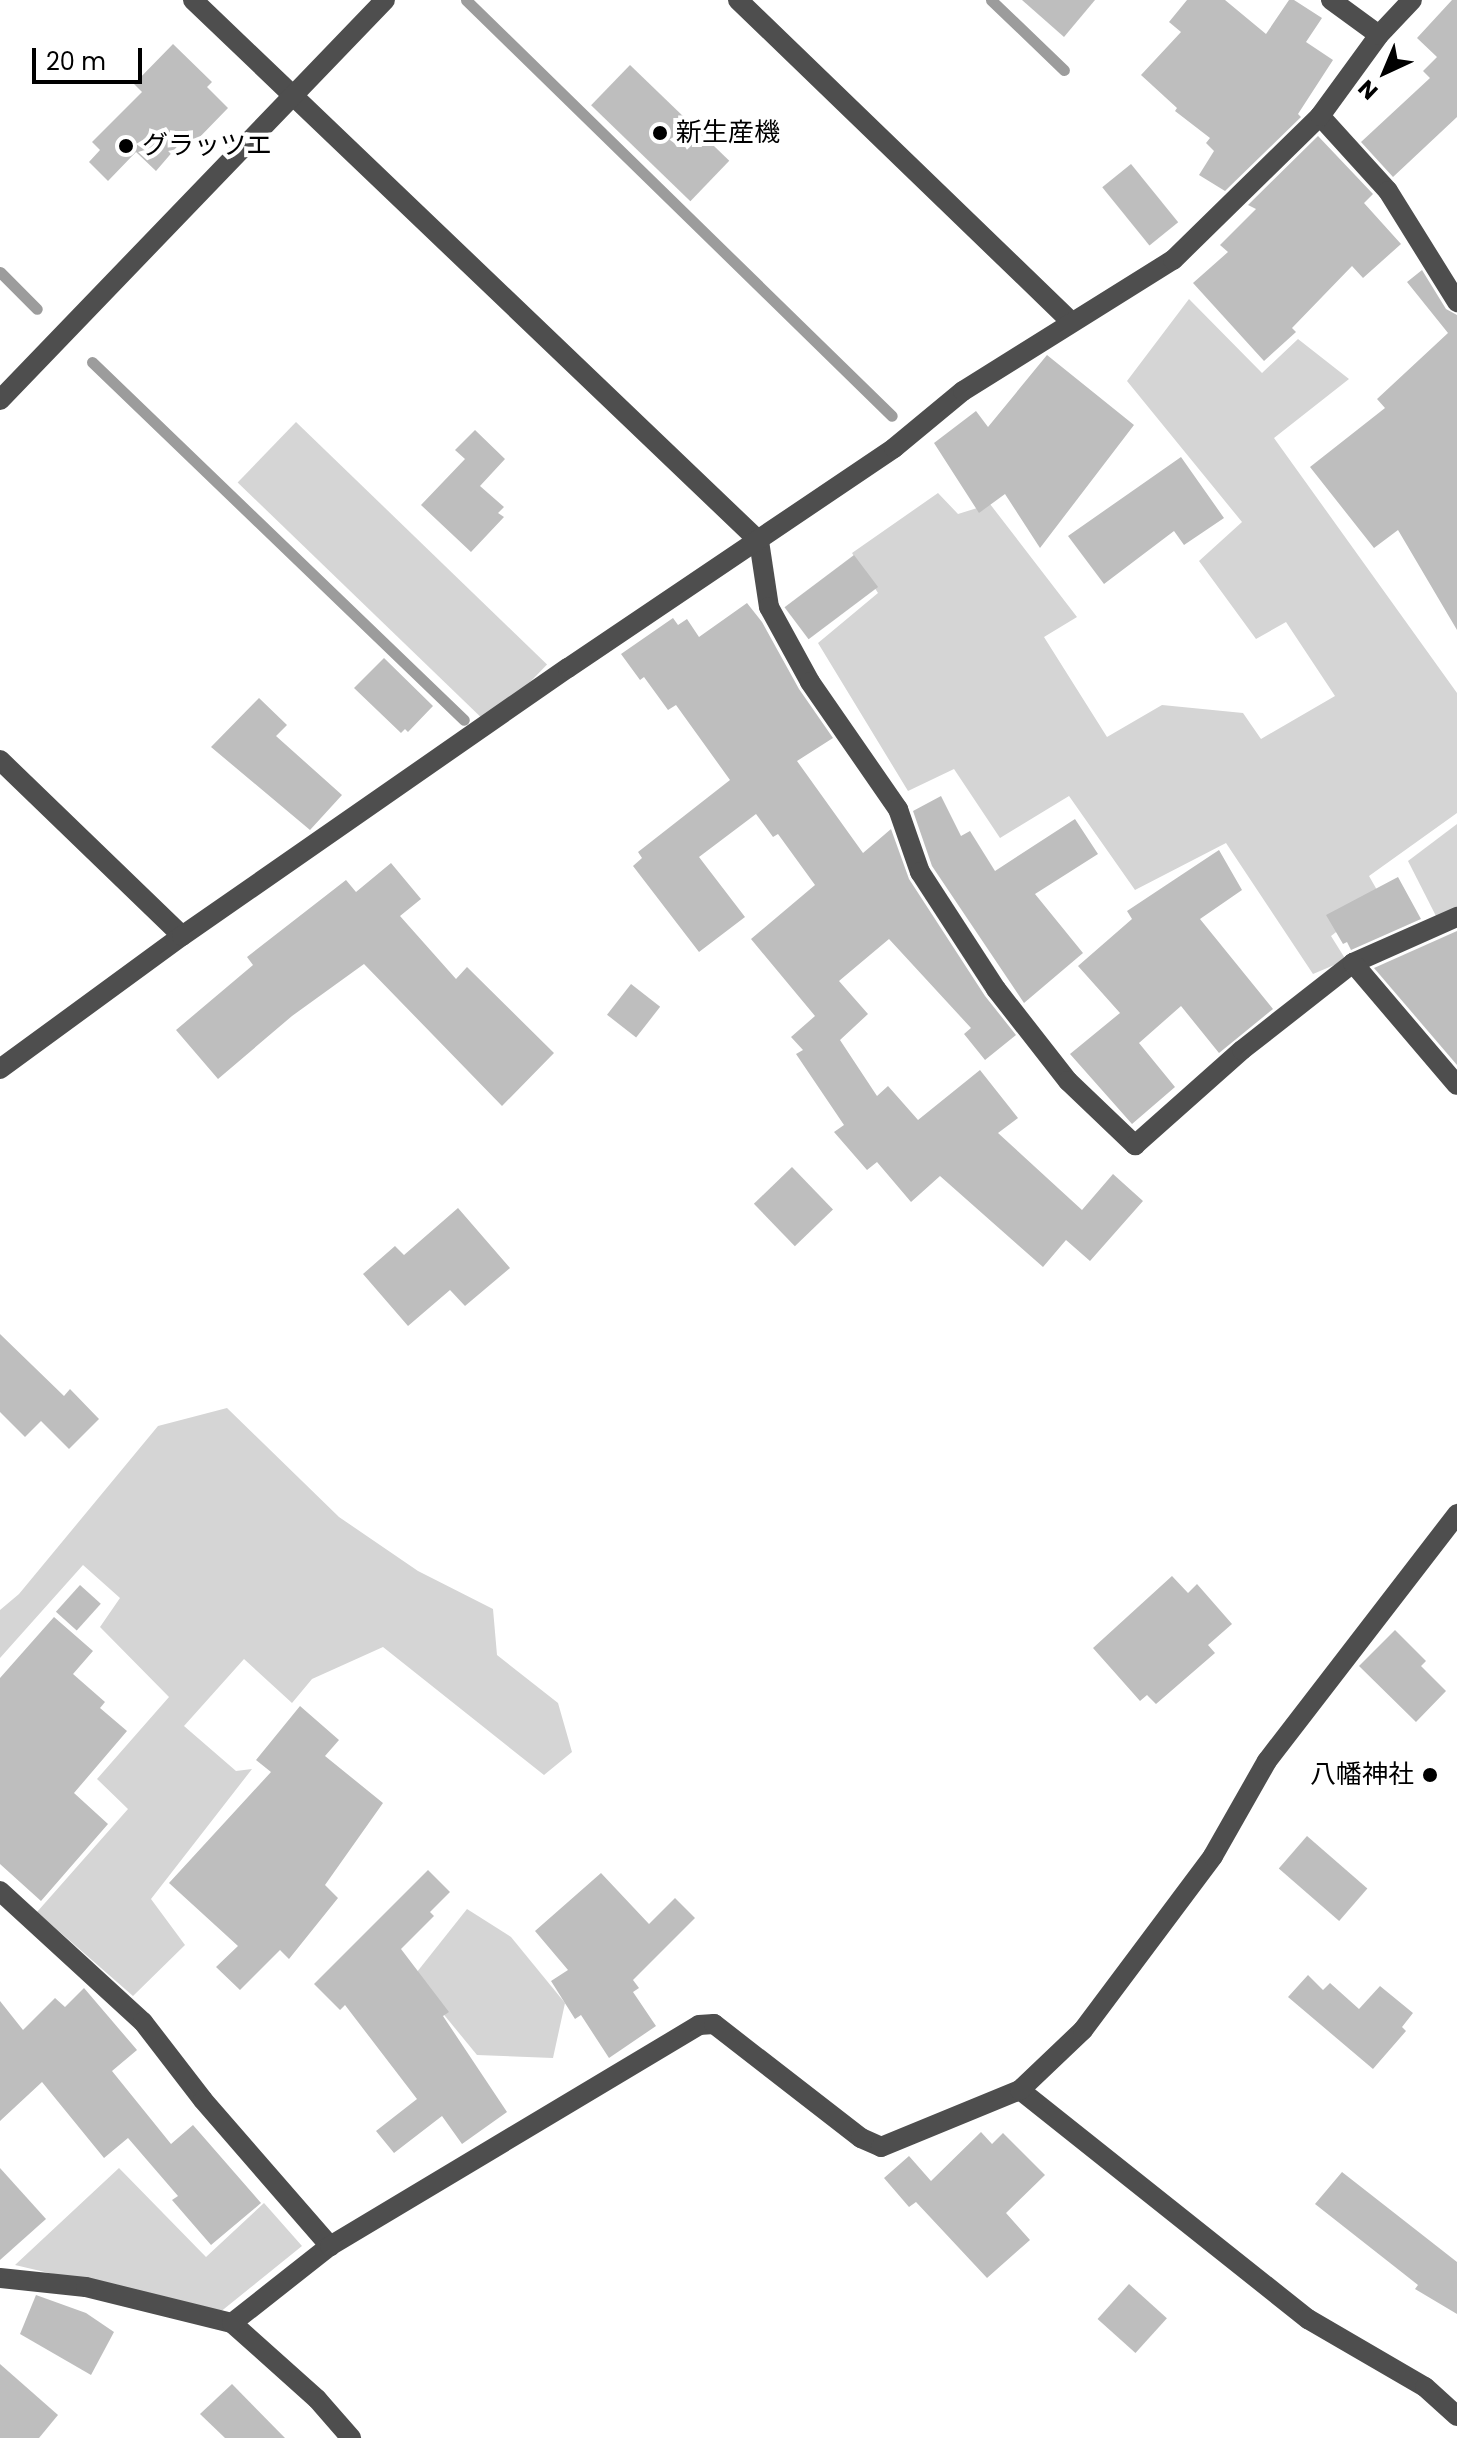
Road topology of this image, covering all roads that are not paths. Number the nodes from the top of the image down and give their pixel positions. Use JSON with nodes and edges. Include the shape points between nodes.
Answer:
{"nodes":[{"id":1,"x":193,"y":0,"type":"edge"},
{"id":2,"x":385,"y":0,"type":"edge"},
{"id":3,"x":738,"y":0,"type":"edge"},
{"id":4,"x":1331,"y":0,"type":"edge"},
{"id":5,"x":1412,"y":0,"type":"edge"},
{"id":6,"x":1356,"y":8,"type":"edge"},
{"id":7,"x":1379,"y":35,"type":"junction"},
{"id":8,"x":293,"y":96,"type":"junction"},
{"id":9,"x":1320,"y":116,"type":"junction"},
{"id":10,"x":1457,"y":302,"type":"edge"},
{"id":11,"x":1070,"y":321,"type":"junction"},
{"id":12,"x":0,"y":400,"type":"edge"},
{"id":13,"x":759,"y":541,"type":"junction"},
{"id":14,"x":0,"y":760,"type":"edge"},
{"id":15,"x":1457,"y":917,"type":"edge"},
{"id":16,"x":182,"y":936,"type":"junction"},
{"id":17,"x":1353,"y":963,"type":"junction"},
{"id":18,"x":0,"y":1069,"type":"edge"},
{"id":19,"x":1457,"y":1085,"type":"edge"},
{"id":20,"x":1457,"y":1514,"type":"edge"},
{"id":21,"x":0,"y":1891,"type":"edge"},
{"id":22,"x":1020,"y":2090,"type":"junction"},
{"id":23,"x":330,"y":2246,"type":"junction"},
{"id":24,"x":0,"y":2278,"type":"edge"},
{"id":25,"x":232,"y":2323,"type":"junction"},
{"id":26,"x":1457,"y":2416,"type":"edge"},
{"id":27,"x":351,"y":2438,"type":"edge"}],
"edges":[{"from":1,"to":8,"type":"street"},
{"from":2,"to":8,"type":"street"},
{"from":3,"to":11,"type":"street"},
{"from":4,"to":6,"type":"street"},
{"from":5,"to":7,"type":"street"},
{"from":6,"to":7,"type":"street"},
{"from":7,"to":9,"type":"street"},
{"from":8,"to":12,"type":"street"},
{"from":8,"to":13,"type":"street"},
{"from":9,"to":10,"type":"street","via":[[1388,191]]},
{"from":9,"to":11,"type":"street","via":[[1173,260]]},
{"from":11,"to":13,"type":"street","via":[[963,391],[894,448]]},
{"from":13,"to":16,"type":"street"},
{"from":13,"to":17,"type":"street","via":[[769,607],[810,682],[898,809],[920,872],[996,989],[1068,1081],[1135,1145],[1242,1050]]},
{"from":14,"to":16,"type":"street"},
{"from":15,"to":17,"type":"street"},
{"from":16,"to":18,"type":"street"},
{"from":17,"to":19,"type":"street"},
{"from":20,"to":22,"type":"street","via":[[1267,1761],[1213,1856],[1083,2030]]},
{"from":21,"to":23,"type":"street","via":[[143,2022]]},
{"from":22,"to":23,"type":"street","via":[[881,2147],[861,2138],[714,2024],[699,2025]]},
{"from":22,"to":26,"type":"street","via":[[1308,2319],[1425,2387]]},
{"from":23,"to":25,"type":"street"},
{"from":24,"to":25,"type":"street","via":[[86,2287]]},
{"from":25,"to":27,"type":"street","via":[[317,2399]]}]}
